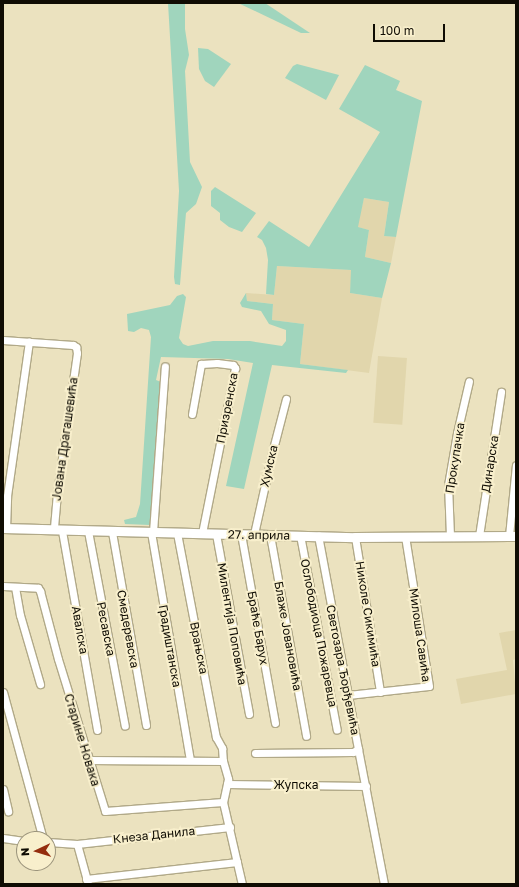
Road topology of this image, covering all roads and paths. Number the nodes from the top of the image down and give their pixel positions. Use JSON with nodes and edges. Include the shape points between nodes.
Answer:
{"nodes":[{"id":1,"x":3,"y":340,"type":"edge"},
{"id":2,"x":29,"y":342,"type":"junction"},
{"id":3,"x":165,"y":366,"type":"dead end"},
{"id":4,"x":469,"y":381,"type":"dead end"},
{"id":5,"x":501,"y":392,"type":"dead end"},
{"id":6,"x":286,"y":399,"type":"dead end"},
{"id":7,"x":192,"y":414,"type":"dead end"},
{"id":8,"x":516,"y":465,"type":"edge"},
{"id":9,"x":4,"y":528,"type":"edge"},
{"id":10,"x":58,"y":530,"type":"junction"},
{"id":11,"x":88,"y":531,"type":"junction"},
{"id":12,"x":112,"y":532,"type":"junction"},
{"id":13,"x":152,"y":532,"type":"junction"},
{"id":14,"x":177,"y":533,"type":"junction"},
{"id":15,"x":202,"y":533,"type":"junction"},
{"id":16,"x":216,"y":534,"type":"junction"},
{"id":17,"x":241,"y":534,"type":"junction"},
{"id":18,"x":254,"y":534,"type":"junction"},
{"id":19,"x":270,"y":535,"type":"junction"},
{"id":20,"x":300,"y":535,"type":"junction"},
{"id":21,"x":318,"y":536,"type":"junction"},
{"id":22,"x":355,"y":536,"type":"junction"},
{"id":23,"x":405,"y":536,"type":"junction"},
{"id":24,"x":450,"y":536,"type":"junction"},
{"id":25,"x":479,"y":536,"type":"junction"},
{"id":26,"x":513,"y":536,"type":"edge"},
{"id":27,"x":3,"y":586,"type":"edge"},
{"id":28,"x":15,"y":587,"type":"junction"},
{"id":29,"x":40,"y":684,"type":"dead end"},
{"id":30,"x":3,"y":692,"type":"edge"},
{"id":31,"x":380,"y":692,"type":"junction"},
{"id":32,"x":348,"y":695,"type":"junction"},
{"id":33,"x":249,"y":714,"type":"dead end"},
{"id":34,"x":275,"y":723,"type":"dead end"},
{"id":35,"x":125,"y":726,"type":"dead end"},
{"id":36,"x":146,"y":726,"type":"dead end"},
{"id":37,"x":97,"y":730,"type":"dead end"},
{"id":38,"x":337,"y":730,"type":"dead end"},
{"id":39,"x":306,"y":736,"type":"dead end"},
{"id":40,"x":358,"y":749,"type":"junction"},
{"id":41,"x":255,"y":753,"type":"dead end"},
{"id":42,"x":88,"y":760,"type":"junction"},
{"id":43,"x":190,"y":760,"type":"junction"},
{"id":44,"x":223,"y":761,"type":"junction"},
{"id":45,"x":227,"y":784,"type":"junction"},
{"id":46,"x":366,"y":786,"type":"junction"},
{"id":47,"x":3,"y":788,"type":"edge"},
{"id":48,"x":224,"y":802,"type":"junction"},
{"id":49,"x":8,"y":811,"type":"dead end"},
{"id":50,"x":230,"y":827,"type":"junction"},
{"id":51,"x":41,"y":831,"type":"edge"},
{"id":52,"x":3,"y":838,"type":"edge"},
{"id":53,"x":16,"y":840,"type":"edge"},
{"id":54,"x":56,"y":843,"type":"edge"},
{"id":55,"x":77,"y":844,"type":"junction"},
{"id":56,"x":237,"y":862,"type":"junction"},
{"id":57,"x":87,"y":881,"type":"edge"},
{"id":58,"x":242,"y":884,"type":"edge"},
{"id":59,"x":384,"y":884,"type":"edge"}],
"edges":[{"from":1,"to":2,"type":"street"},
{"from":2,"to":9,"type":"street"},
{"from":2,"to":10,"type":"street","name":"Јована Драгашевића","via":[[73,345],[77,353],[57,492]]},
{"from":3,"to":13,"type":"street","name":"Градиштанска"},
{"from":4,"to":24,"type":"street","name":"Прокупачка","via":[[448,485]]},
{"from":5,"to":25,"type":"street","name":"Динарска"},
{"from":6,"to":18,"type":"street","name":"Хумска"},
{"from":7,"to":15,"type":"street","name":"Призренска","via":[[201,364],[233,365],[236,368]]},
{"from":8,"to":26,"type":"street"},
{"from":9,"to":10,"type":"main road","name":"27. априла"},
{"from":10,"to":11,"type":"main road","name":"27. априла"},
{"from":10,"to":37,"type":"street","name":"Авалска"},
{"from":11,"to":12,"type":"main road","name":"27. априла"},
{"from":11,"to":35,"type":"street","name":"Ресавска"},
{"from":12,"to":13,"type":"main road","name":"27. априла"},
{"from":12,"to":36,"type":"street","name":"Смедеревска"},
{"from":13,"to":14,"type":"main road","name":"27. априла"},
{"from":13,"to":43,"type":"street","name":"Градиштанска"},
{"from":14,"to":15,"type":"main road","name":"27. априла"},
{"from":14,"to":44,"type":"street","name":"Врањска","via":[[216,737],[222,748]]},
{"from":15,"to":16,"type":"main road","name":"27. априла"},
{"from":16,"to":17,"type":"main road","name":"27. априла"},
{"from":16,"to":33,"type":"street","name":"Милентија Поповића"},
{"from":17,"to":18,"type":"main road","name":"27. априла"},
{"from":17,"to":34,"type":"street","name":"Браће Барух"},
{"from":18,"to":19,"type":"main road","name":"27. априла"},
{"from":19,"to":20,"type":"main road","name":"27. априла"},
{"from":19,"to":39,"type":"street","name":"Блаже Јовановића"},
{"from":20,"to":21,"type":"main road","name":"27. априла"},
{"from":20,"to":38,"type":"street","name":"Ослободиоца Пожаревца"},
{"from":21,"to":22,"type":"main road","name":"27. априла"},
{"from":21,"to":32,"type":"street","name":"Светозара Ђорђевића"},
{"from":22,"to":23,"type":"main road","name":"27. априла"},
{"from":22,"to":31,"type":"street","name":"Николе Сикимића"},
{"from":23,"to":24,"type":"main road","name":"27. априла"},
{"from":23,"to":31,"type":"street","name":"Милоша Савића","via":[[430,686]]},
{"from":24,"to":25,"type":"main road","name":"27. априла"},
{"from":25,"to":26,"type":"main road","name":"27. априла"},
{"from":27,"to":28,"type":"street","name":"Старине Новака"},
{"from":28,"to":29,"type":"street","via":[[20,615]]},
{"from":28,"to":42,"type":"street","name":"Старине Новака","via":[[38,588],[40,591]]},
{"from":30,"to":51,"type":"street"},
{"from":31,"to":32,"type":"street"},
{"from":32,"to":40,"type":"street","name":"Светозара Ђорђевића"},
{"from":40,"to":41,"type":"street","name":"Светозара Ђорђевића","via":[[353,752]]},
{"from":40,"to":46,"type":"street"},
{"from":42,"to":43,"type":"street"},
{"from":42,"to":48,"type":"street","name":"Старине Новака","via":[[105,811]]},
{"from":43,"to":44,"type":"street"},
{"from":44,"to":45,"type":"street","name":"Врањска","via":[[227,771]]},
{"from":45,"to":46,"type":"street","name":"Жупска"},
{"from":45,"to":48,"type":"street","name":"Врањска"},
{"from":46,"to":59,"type":"street"},
{"from":47,"to":49,"type":"street"},
{"from":48,"to":50,"type":"street"},
{"from":50,"to":55,"type":"street","name":"Кнеза Данила"},
{"from":50,"to":56,"type":"street"},
{"from":52,"to":53,"type":"street"},
{"from":54,"to":55,"type":"street","name":"Кнеза Данила"},
{"from":55,"to":57,"type":"street"},
{"from":56,"to":57,"type":"street"},
{"from":56,"to":58,"type":"street"}]}
